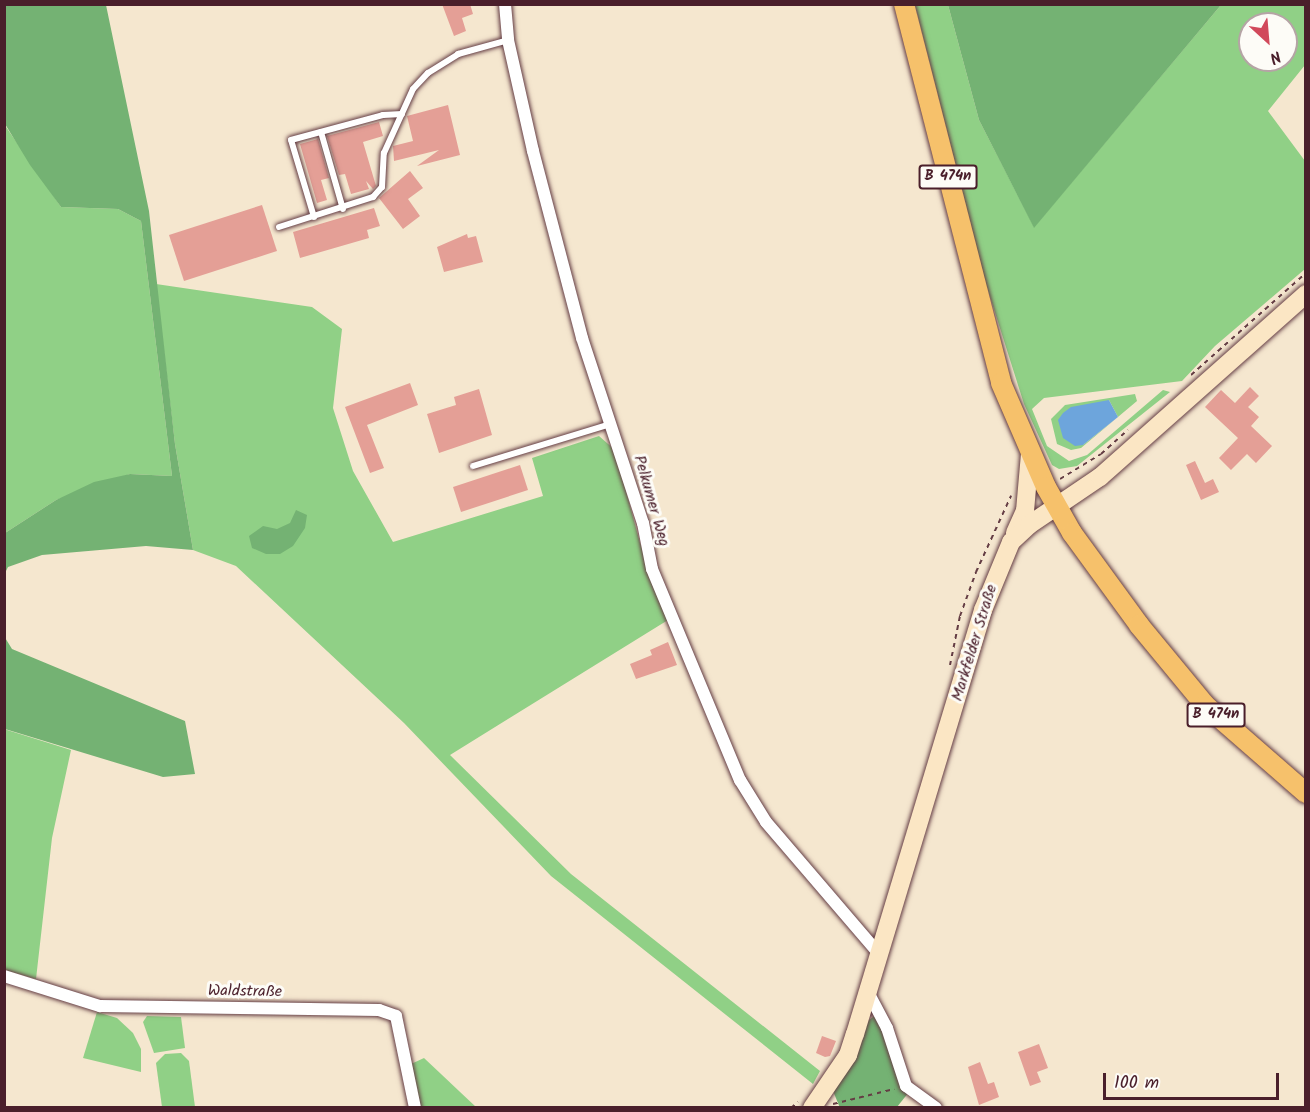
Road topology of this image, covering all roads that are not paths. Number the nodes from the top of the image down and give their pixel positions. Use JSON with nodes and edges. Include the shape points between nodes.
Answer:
{"nodes":[{"id":1,"x":505,"y":4,"type":"edge"},
{"id":2,"x":904,"y":4,"type":"edge"},
{"id":3,"x":508,"y":40,"type":"junction"},
{"id":4,"x":402,"y":114,"type":"junction"},
{"id":5,"x":321,"y":132,"type":"junction"},
{"id":6,"x":343,"y":209,"type":"junction"},
{"id":7,"x":314,"y":217,"type":"junction"},
{"id":8,"x":279,"y":227,"type":"dead end"},
{"id":9,"x":1305,"y":294,"type":"edge"},
{"id":10,"x":610,"y":424,"type":"junction"},
{"id":11,"x":473,"y":466,"type":"dead end"},
{"id":12,"x":1037,"y":490,"type":"junction"},
{"id":13,"x":1056,"y":507,"type":"junction"},
{"id":14,"x":1011,"y":542,"type":"junction"},
{"id":15,"x":1305,"y":793,"type":"edge"},
{"id":16,"x":879,"y":954,"type":"junction"},
{"id":17,"x":4,"y":976,"type":"edge"},
{"id":18,"x":868,"y":992,"type":"junction"},
{"id":19,"x":816,"y":1103,"type":"edge"},
{"id":20,"x":415,"y":1107,"type":"edge"},
{"id":21,"x":936,"y":1107,"type":"edge"}],
"edges":[{"from":1,"to":3,"type":"street","name":"Pelkumer Weg"},
{"from":2,"to":12,"type":"main road","number":"B 474n","via":[[995,361],[1030,454]]},
{"from":3,"to":4,"type":"lane","via":[[458,54],[428,73],[413,89]]},
{"from":3,"to":10,"type":"street","name":"Pelkumer Weg","via":[[582,338]]},
{"from":4,"to":5,"type":"lane","via":[[383,114]]},
{"from":4,"to":6,"type":"lane","via":[[384,153],[381,189],[369,199]]},
{"from":5,"to":6,"type":"lane"},
{"from":5,"to":7,"type":"lane","via":[[291,140]]},
{"from":6,"to":7,"type":"lane"},
{"from":7,"to":8,"type":"lane"},
{"from":9,"to":13,"type":"street","name":"Markfelder Straße","via":[[1100,477]]},
{"from":10,"to":11,"type":"lane"},
{"from":10,"to":16,"type":"street","name":"Pelkumer Weg","via":[[642,523],[652,569],[740,780],[766,822]]},
{"from":12,"to":13,"type":"main road","number":"B 474n"},
{"from":12,"to":14,"type":"street"},
{"from":13,"to":14,"type":"street","name":"Markfelder Straße"},
{"from":13,"to":15,"type":"main road","number":"B 474n","via":[[1139,625],[1205,705]]},
{"from":14,"to":16,"type":"street","name":"Markfelder Straße","via":[[983,610]]},
{"from":16,"to":18,"type":"street","name":"Markfelder Straße"},
{"from":17,"to":20,"type":"street","name":"Waldstraße","via":[[112,1007],[378,1010],[396,1016]]},
{"from":18,"to":19,"type":"street","name":"Markfelder Straße","via":[[848,1055]]},
{"from":18,"to":21,"type":"street","via":[[888,1028],[906,1086]]}]}
